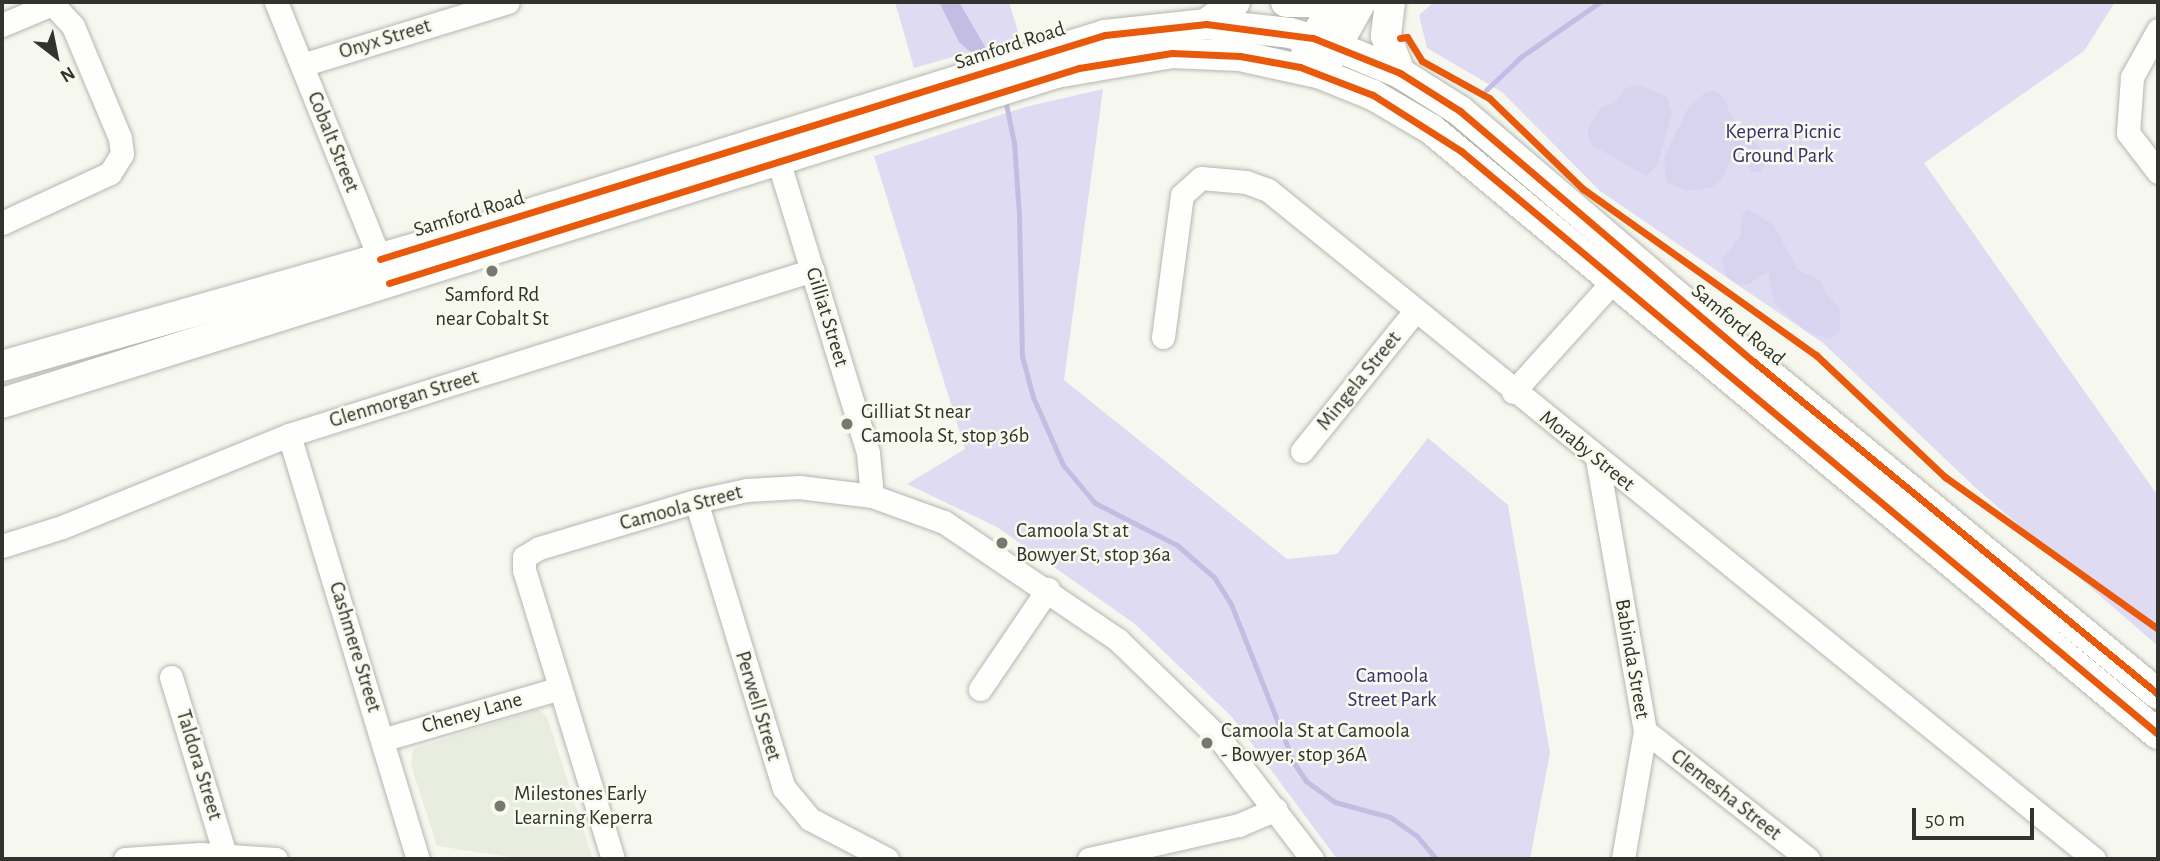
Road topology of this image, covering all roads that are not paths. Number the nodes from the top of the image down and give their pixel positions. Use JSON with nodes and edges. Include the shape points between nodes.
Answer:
{"nodes":[{"id":1,"x":276,"y":2,"type":"edge"},
{"id":2,"x":508,"y":2,"type":"edge"},
{"id":3,"x":1235,"y":2,"type":"edge"},
{"id":4,"x":1286,"y":2,"type":"edge"},
{"id":5,"x":1324,"y":2,"type":"edge"},
{"id":6,"x":1335,"y":2,"type":"edge"},
{"id":7,"x":1361,"y":2,"type":"edge"},
{"id":8,"x":1390,"y":2,"type":"edge"},
{"id":9,"x":51,"y":3,"type":"edge"},
{"id":10,"x":1206,"y":24,"type":"junction"},
{"id":11,"x":2,"y":25,"type":"edge"},
{"id":12,"x":2158,"y":30,"type":"edge"},
{"id":13,"x":1324,"y":42,"type":"junction"},
{"id":14,"x":302,"y":65,"type":"junction"},
{"id":15,"x":1310,"y":71,"type":"junction"},
{"id":16,"x":1399,"y":73,"type":"junction"},
{"id":17,"x":1015,"y":75,"type":"junction"},
{"id":18,"x":775,"y":151,"type":"junction"},
{"id":19,"x":2158,"y":172,"type":"edge"},
{"id":20,"x":2,"y":223,"type":"edge"},
{"id":21,"x":1633,"y":259,"type":"junction"},
{"id":22,"x":813,"y":270,"type":"junction"},
{"id":23,"x":385,"y":271,"type":"junction"},
{"id":24,"x":1614,"y":281,"type":"junction"},
{"id":25,"x":1415,"y":311,"type":"junction"},
{"id":26,"x":1163,"y":337,"type":"dead end"},
{"id":27,"x":2,"y":366,"type":"edge"},
{"id":28,"x":1513,"y":392,"type":"junction"},
{"id":29,"x":2,"y":402,"type":"edge"},
{"id":30,"x":289,"y":435,"type":"junction"},
{"id":31,"x":1302,"y":451,"type":"dead end"},
{"id":32,"x":1597,"y":459,"type":"junction"},
{"id":33,"x":872,"y":496,"type":"junction"},
{"id":34,"x":696,"y":501,"type":"junction"},
{"id":35,"x":2,"y":546,"type":"edge"},
{"id":36,"x":1048,"y":589,"type":"junction"},
{"id":37,"x":171,"y":677,"type":"dead end"},
{"id":38,"x":560,"y":688,"type":"junction"},
{"id":39,"x":980,"y":689,"type":"dead end"},
{"id":40,"x":2158,"y":694,"type":"edge"},
{"id":41,"x":1645,"y":731,"type":"junction"},
{"id":42,"x":2158,"y":734,"type":"edge"},
{"id":43,"x":385,"y":739,"type":"junction"},
{"id":44,"x":1276,"y":809,"type":"junction"},
{"id":45,"x":225,"y":855,"type":"junction"},
{"id":46,"x":125,"y":859,"type":"edge"},
{"id":47,"x":276,"y":859,"type":"edge"},
{"id":48,"x":418,"y":859,"type":"edge"},
{"id":49,"x":613,"y":859,"type":"edge"},
{"id":50,"x":887,"y":859,"type":"edge"},
{"id":51,"x":1089,"y":859,"type":"edge"},
{"id":52,"x":1312,"y":859,"type":"edge"},
{"id":53,"x":1623,"y":859,"type":"edge"},
{"id":54,"x":1808,"y":859,"type":"edge"},
{"id":55,"x":2094,"y":859,"type":"edge"}],
"edges":[{"from":1,"to":14,"type":"street","name":"Cobalt Street"},
{"from":2,"to":14,"type":"street","name":"Onyx Street"},
{"from":3,"to":10,"type":"main road"},
{"from":4,"to":5,"type":"main road"},
{"from":6,"to":13,"type":"main road"},
{"from":7,"to":13,"type":"main road"},
{"from":8,"to":16,"type":"main road","via":[[1386,36]]},
{"from":9,"to":11,"type":"street"},
{"from":9,"to":20,"type":"street","via":[[73,26],[120,138],[122,154],[110,173]]},
{"from":10,"to":13,"type":"main road","name":"Samford Road"},
{"from":10,"to":17,"type":"main road","name":"Samford Road","via":[[1105,34]]},
{"from":12,"to":19,"type":"street","via":[[2132,77],[2128,133]]},
{"from":13,"to":15,"type":"main road"},
{"from":13,"to":16,"type":"main road","name":"Samford Road"},
{"from":14,"to":23,"type":"street","name":"Cobalt Street"},
{"from":15,"to":17,"type":"main road","name":"Samford Road","via":[[1240,56],[1172,53]]},
{"from":15,"to":24,"type":"main road","name":"Samford Road","via":[[1373,95],[1431,129]]},
{"from":16,"to":21,"type":"main road","name":"Samford Road","via":[[1460,111]]},
{"from":17,"to":18,"type":"main road","name":"Samford Road"},
{"from":18,"to":22,"type":"street","name":"Gilliat Street"},
{"from":18,"to":23,"type":"main road","name":"Samford Road"},
{"from":21,"to":24,"type":"street"},
{"from":21,"to":40,"type":"main road","name":"Samford Road"},
{"from":22,"to":30,"type":"street","name":"Glenmorgan Street"},
{"from":22,"to":33,"type":"street","name":"Gilliat Street","via":[[871,463]]},
{"from":23,"to":27,"type":"main road","name":"Samford Road"},
{"from":23,"to":29,"type":"main road","name":"Samford Road"},
{"from":24,"to":28,"type":"street"},
{"from":24,"to":42,"type":"main road","name":"Samford Road"},
{"from":25,"to":26,"type":"street","name":"Moraby Street","via":[[1268,190],[1200,177],[1182,195]]},
{"from":25,"to":28,"type":"street","name":"Moraby Street"},
{"from":25,"to":31,"type":"street","name":"Mingela Street"},
{"from":28,"to":32,"type":"street","name":"Moraby Street"},
{"from":30,"to":35,"type":"street","name":"Glenmorgan Street","via":[[62,527]]},
{"from":30,"to":43,"type":"street","name":"Cashmere Street"},
{"from":32,"to":41,"type":"street","name":"Babinda Street"},
{"from":32,"to":55,"type":"street","name":"Moraby Street"},
{"from":33,"to":34,"type":"street","name":"Camoola Street","via":[[786,487]]},
{"from":33,"to":36,"type":"street","name":"Camoola Street","via":[[968,534]]},
{"from":34,"to":38,"type":"street","name":"Camoola Street","via":[[539,548],[524,557]]},
{"from":34,"to":50,"type":"street","name":"Perwell Street","via":[[789,798],[810,819]]},
{"from":36,"to":39,"type":"street"},
{"from":36,"to":44,"type":"street","name":"Camoola Street","via":[[1144,663],[1220,739]]},
{"from":37,"to":45,"type":"street","name":"Taldora Street"},
{"from":38,"to":43,"type":"street","name":"Cheney Lane"},
{"from":38,"to":49,"type":"street","name":"Camoola Street"},
{"from":41,"to":53,"type":"street","name":"Babinda Street"},
{"from":41,"to":54,"type":"street","name":"Clemesha Street"},
{"from":43,"to":48,"type":"street","name":"Cashmere Street"},
{"from":44,"to":51,"type":"street","via":[[1239,825]]},
{"from":44,"to":52,"type":"street","name":"Camoola Street"},
{"from":45,"to":46,"type":"street"},
{"from":45,"to":47,"type":"street"}]}
